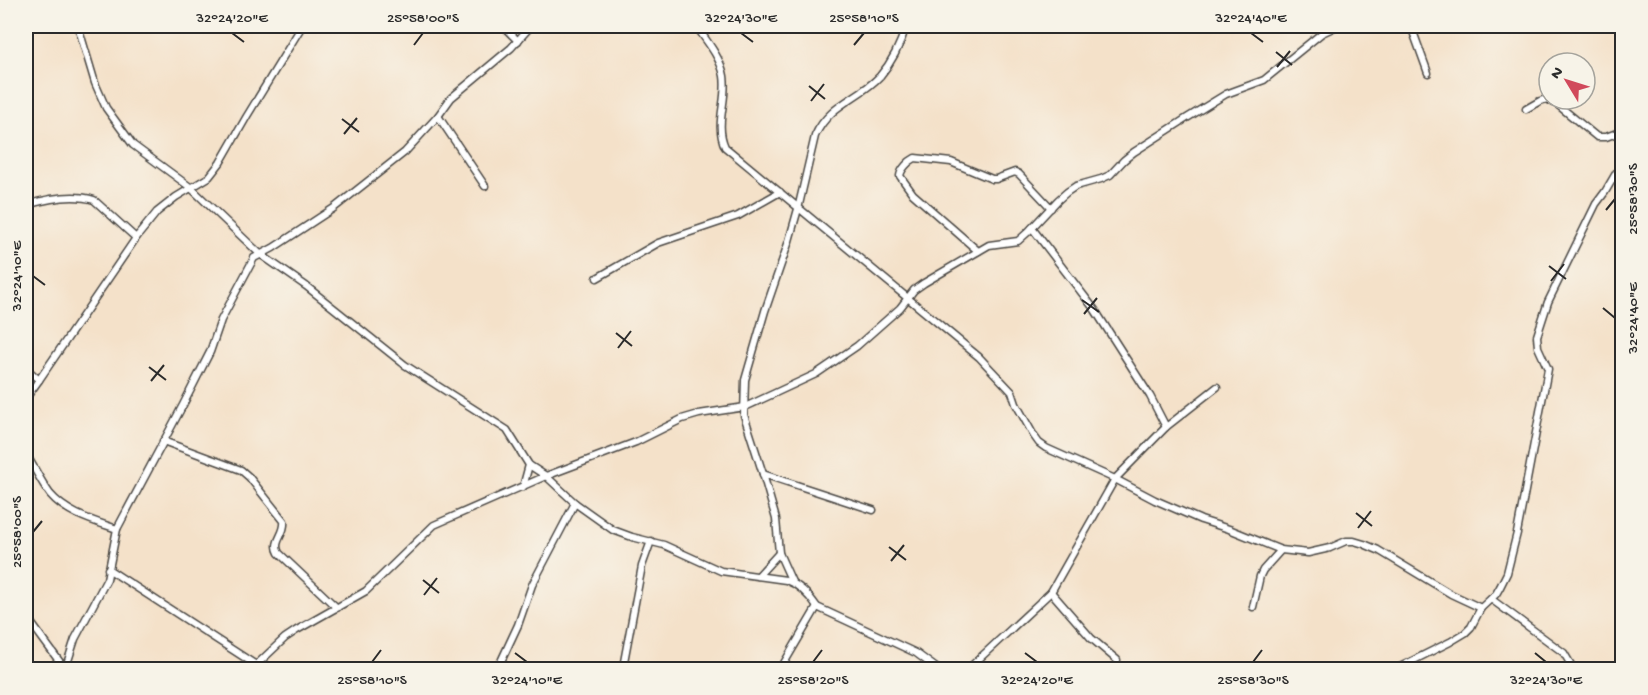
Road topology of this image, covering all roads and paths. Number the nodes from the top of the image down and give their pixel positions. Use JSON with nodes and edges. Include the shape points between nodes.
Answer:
{"nodes":[{"id":1,"x":78,"y":26,"type":"edge"},
{"id":2,"x":302,"y":26,"type":"edge"},
{"id":3,"x":503,"y":26,"type":"edge"},
{"id":4,"x":531,"y":26,"type":"edge"},
{"id":5,"x":696,"y":26,"type":"edge"},
{"id":6,"x":906,"y":26,"type":"edge"},
{"id":7,"x":1337,"y":26,"type":"edge"},
{"id":8,"x":1412,"y":26,"type":"edge"},
{"id":9,"x":518,"y":41,"type":"junction"},
{"id":10,"x":1428,"y":73,"type":"dead end"},
{"id":11,"x":1526,"y":109,"type":"dead end"},
{"id":12,"x":438,"y":116,"type":"junction"},
{"id":13,"x":1623,"y":131,"type":"edge"},
{"id":14,"x":1623,"y":163,"type":"edge"},
{"id":15,"x":485,"y":186,"type":"dead end"},
{"id":16,"x":190,"y":187,"type":"junction"},
{"id":17,"x":780,"y":192,"type":"junction"},
{"id":18,"x":26,"y":205,"type":"edge"},
{"id":19,"x":1051,"y":208,"type":"junction"},
{"id":20,"x":798,"y":209,"type":"junction"},
{"id":21,"x":1032,"y":228,"type":"junction"},
{"id":22,"x":136,"y":238,"type":"junction"},
{"id":23,"x":978,"y":251,"type":"junction"},
{"id":24,"x":260,"y":254,"type":"junction"},
{"id":25,"x":597,"y":278,"type":"dead end"},
{"id":26,"x":908,"y":298,"type":"junction"},
{"id":27,"x":26,"y":368,"type":"edge"},
{"id":28,"x":39,"y":380,"type":"junction"},
{"id":29,"x":1217,"y":387,"type":"dead end"},
{"id":30,"x":26,"y":398,"type":"edge"},
{"id":31,"x":745,"y":407,"type":"junction"},
{"id":32,"x":1166,"y":427,"type":"junction"},
{"id":33,"x":163,"y":441,"type":"junction"},
{"id":34,"x":26,"y":454,"type":"edge"},
{"id":35,"x":529,"y":465,"type":"junction"},
{"id":36,"x":763,"y":474,"type":"junction"},
{"id":37,"x":546,"y":476,"type":"junction"},
{"id":38,"x":1115,"y":479,"type":"junction"},
{"id":39,"x":523,"y":487,"type":"junction"},
{"id":40,"x":575,"y":503,"type":"junction"},
{"id":41,"x":873,"y":510,"type":"dead end"},
{"id":42,"x":117,"y":529,"type":"junction"},
{"id":43,"x":651,"y":542,"type":"junction"},
{"id":44,"x":1281,"y":550,"type":"junction"},
{"id":45,"x":779,"y":553,"type":"junction"},
{"id":46,"x":108,"y":569,"type":"junction"},
{"id":47,"x":758,"y":576,"type":"junction"},
{"id":48,"x":792,"y":582,"type":"junction"},
{"id":49,"x":1051,"y":592,"type":"junction"},
{"id":50,"x":1491,"y":598,"type":"junction"},
{"id":51,"x":817,"y":607,"type":"junction"},
{"id":52,"x":1253,"y":607,"type":"dead end"},
{"id":53,"x":337,"y":608,"type":"junction"},
{"id":54,"x":1481,"y":608,"type":"junction"},
{"id":55,"x":26,"y":616,"type":"edge"},
{"id":56,"x":1117,"y":660,"type":"dead end"},
{"id":57,"x":253,"y":667,"type":"edge"},
{"id":58,"x":623,"y":667,"type":"dead end"},
{"id":59,"x":65,"y":669,"type":"edge"},
{"id":60,"x":497,"y":669,"type":"edge"},
{"id":61,"x":780,"y":669,"type":"edge"},
{"id":62,"x":939,"y":669,"type":"edge"},
{"id":63,"x":967,"y":669,"type":"edge"},
{"id":64,"x":1394,"y":669,"type":"edge"},
{"id":65,"x":1574,"y":669,"type":"edge"}],
"edges":[{"from":1,"to":16,"type":"street","via":[[95,83],[114,120],[133,145]]},
{"from":2,"to":16,"type":"street","via":[[220,163],[209,177]]},
{"from":3,"to":9,"type":"street"},
{"from":4,"to":9,"type":"street"},
{"from":5,"to":17,"type":"street","via":[[724,74],[720,126],[725,147]]},
{"from":6,"to":20,"type":"street","via":[[897,49],[879,76],[820,125]]},
{"from":7,"to":19,"type":"street","via":[[1322,33],[1264,80],[1226,94],[1134,152],[1110,175],[1076,186]]},
{"from":8,"to":10,"type":"street"},
{"from":9,"to":12,"type":"street","via":[[451,98]]},
{"from":11,"to":13,"type":"street","via":[[1547,99],[1597,137]]},
{"from":12,"to":15,"type":"street"},
{"from":12,"to":24,"type":"street","via":[[405,152],[334,208]]},
{"from":14,"to":50,"type":"street","via":[[1596,204],[1565,265],[1537,336],[1548,369],[1512,553],[1507,573]]},
{"from":16,"to":22,"type":"street","via":[[158,212]]},
{"from":16,"to":24,"type":"street"},
{"from":17,"to":20,"type":"street"},
{"from":17,"to":25,"type":"street","via":[[738,216],[658,243]]},
{"from":18,"to":22,"type":"street","via":[[77,197],[94,200]]},
{"from":19,"to":21,"type":"street"},
{"from":19,"to":23,"type":"street","via":[[1015,172],[992,179],[946,160],[910,160],[900,172],[908,189]]},
{"from":20,"to":26,"type":"street"},
{"from":20,"to":31,"type":"street","via":[[745,380]]},
{"from":21,"to":23,"type":"street","via":[[1018,241],[989,245]]},
{"from":21,"to":32,"type":"street","via":[[1102,320]]},
{"from":22,"to":28,"type":"street"},
{"from":23,"to":26,"type":"street","via":[[924,283]]},
{"from":24,"to":33,"type":"street","via":[[247,269],[210,352]]},
{"from":24,"to":35,"type":"street","via":[[405,365],[507,430]]},
{"from":26,"to":31,"type":"street","via":[[857,346],[816,374]]},
{"from":26,"to":38,"type":"street","via":[[979,357],[1012,392],[1039,443]]},
{"from":27,"to":28,"type":"street"},
{"from":28,"to":30,"type":"street"},
{"from":29,"to":32,"type":"street"},
{"from":31,"to":36,"type":"street","via":[[744,415]]},
{"from":31,"to":37,"type":"street","via":[[682,419]]},
{"from":32,"to":38,"type":"street"},
{"from":33,"to":42,"type":"street"},
{"from":33,"to":53,"type":"street","via":[[236,467],[249,477],[284,521],[276,544],[279,553]]},
{"from":34,"to":42,"type":"street","via":[[56,500],[78,515]]},
{"from":35,"to":37,"type":"street"},
{"from":35,"to":39,"type":"street"},
{"from":36,"to":41,"type":"street"},
{"from":36,"to":45,"type":"street","via":[[776,519]]},
{"from":37,"to":39,"type":"street"},
{"from":37,"to":40,"type":"street"},
{"from":38,"to":44,"type":"street","via":[[1201,520]]},
{"from":38,"to":49,"type":"street"},
{"from":39,"to":53,"type":"street","via":[[430,527],[366,591]]},
{"from":40,"to":43,"type":"street","via":[[613,530]]},
{"from":40,"to":60,"type":"street","via":[[532,585]]},
{"from":42,"to":46,"type":"street"},
{"from":43,"to":47,"type":"street","via":[[721,571]]},
{"from":43,"to":58,"type":"street","via":[[642,566]]},
{"from":44,"to":52,"type":"street","via":[[1260,576]]},
{"from":44,"to":54,"type":"street","via":[[1308,553],[1354,541],[1378,550]]},
{"from":45,"to":47,"type":"street"},
{"from":45,"to":48,"type":"street"},
{"from":46,"to":57,"type":"street"},
{"from":46,"to":59,"type":"street","via":[[104,587],[75,639]]},
{"from":47,"to":48,"type":"street"},
{"from":48,"to":51,"type":"street"},
{"from":49,"to":56,"type":"street","via":[[1091,638]]},
{"from":49,"to":63,"type":"street"},
{"from":50,"to":54,"type":"street"},
{"from":50,"to":65,"type":"street","via":[[1564,653]]},
{"from":51,"to":61,"type":"street"},
{"from":51,"to":62,"type":"street","via":[[907,648]]},
{"from":53,"to":57,"type":"street","via":[[297,630]]},
{"from":54,"to":64,"type":"street","via":[[1465,633]]},
{"from":55,"to":59,"type":"street"}]}
